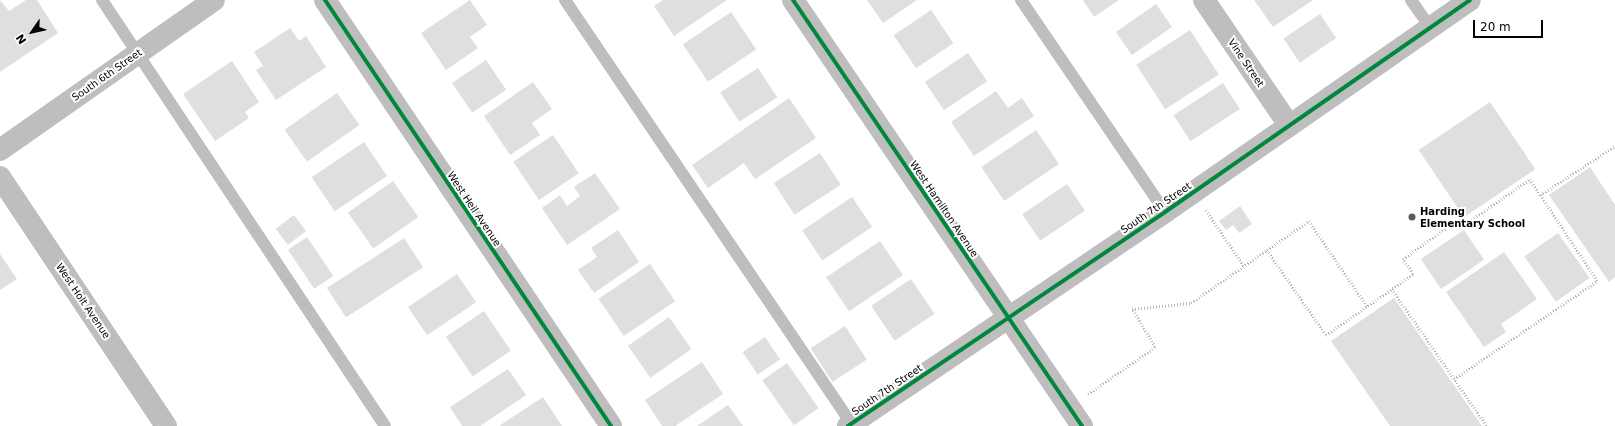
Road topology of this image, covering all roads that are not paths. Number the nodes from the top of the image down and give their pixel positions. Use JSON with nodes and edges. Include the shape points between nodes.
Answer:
{"nodes":[{"id":1,"x":102,"y":0,"type":"edge"},
{"id":2,"x":214,"y":0,"type":"edge"},
{"id":3,"x":325,"y":0,"type":"edge"},
{"id":4,"x":565,"y":0,"type":"edge"},
{"id":5,"x":793,"y":0,"type":"edge"},
{"id":6,"x":1021,"y":0,"type":"edge"},
{"id":7,"x":1204,"y":0,"type":"edge"},
{"id":8,"x":1411,"y":0,"type":"edge"},
{"id":9,"x":1470,"y":0,"type":"edge"},
{"id":10,"x":1431,"y":28,"type":"junction"},
{"id":11,"x":138,"y":53,"type":"junction"},
{"id":12,"x":1289,"y":126,"type":"junction"},
{"id":13,"x":0,"y":150,"type":"edge"},
{"id":14,"x":0,"y":177,"type":"edge"},
{"id":15,"x":1165,"y":212,"type":"junction"},
{"id":16,"x":1008,"y":317,"type":"junction"},
{"id":17,"x":851,"y":425,"type":"edge"},
{"id":18,"x":166,"y":426,"type":"edge"},
{"id":19,"x":385,"y":426,"type":"edge"},
{"id":20,"x":611,"y":426,"type":"edge"},
{"id":21,"x":1082,"y":426,"type":"edge"}],
"edges":[{"from":1,"to":11,"type":"lane"},
{"from":2,"to":11,"type":"street","name":"South 6th Street"},
{"from":3,"to":20,"type":"street","name":"West Heil Avenue"},
{"from":4,"to":17,"type":"lane"},
{"from":5,"to":16,"type":"street","name":"West Hamilton Avenue"},
{"from":6,"to":15,"type":"lane"},
{"from":7,"to":12,"type":"street","name":"Vine Street"},
{"from":8,"to":10,"type":"lane"},
{"from":9,"to":10,"type":"street","name":"South 7th Street"},
{"from":10,"to":12,"type":"street","name":"South 7th Street"},
{"from":11,"to":13,"type":"street","name":"South 6th Street"},
{"from":11,"to":19,"type":"lane"},
{"from":12,"to":15,"type":"street","name":"South 7th Street"},
{"from":14,"to":18,"type":"street","name":"West Holt Avenue"},
{"from":15,"to":16,"type":"street","name":"South 7th Street"},
{"from":16,"to":17,"type":"street","name":"South 7th Street"},
{"from":16,"to":21,"type":"street","name":"West Hamilton Avenue"}]}
